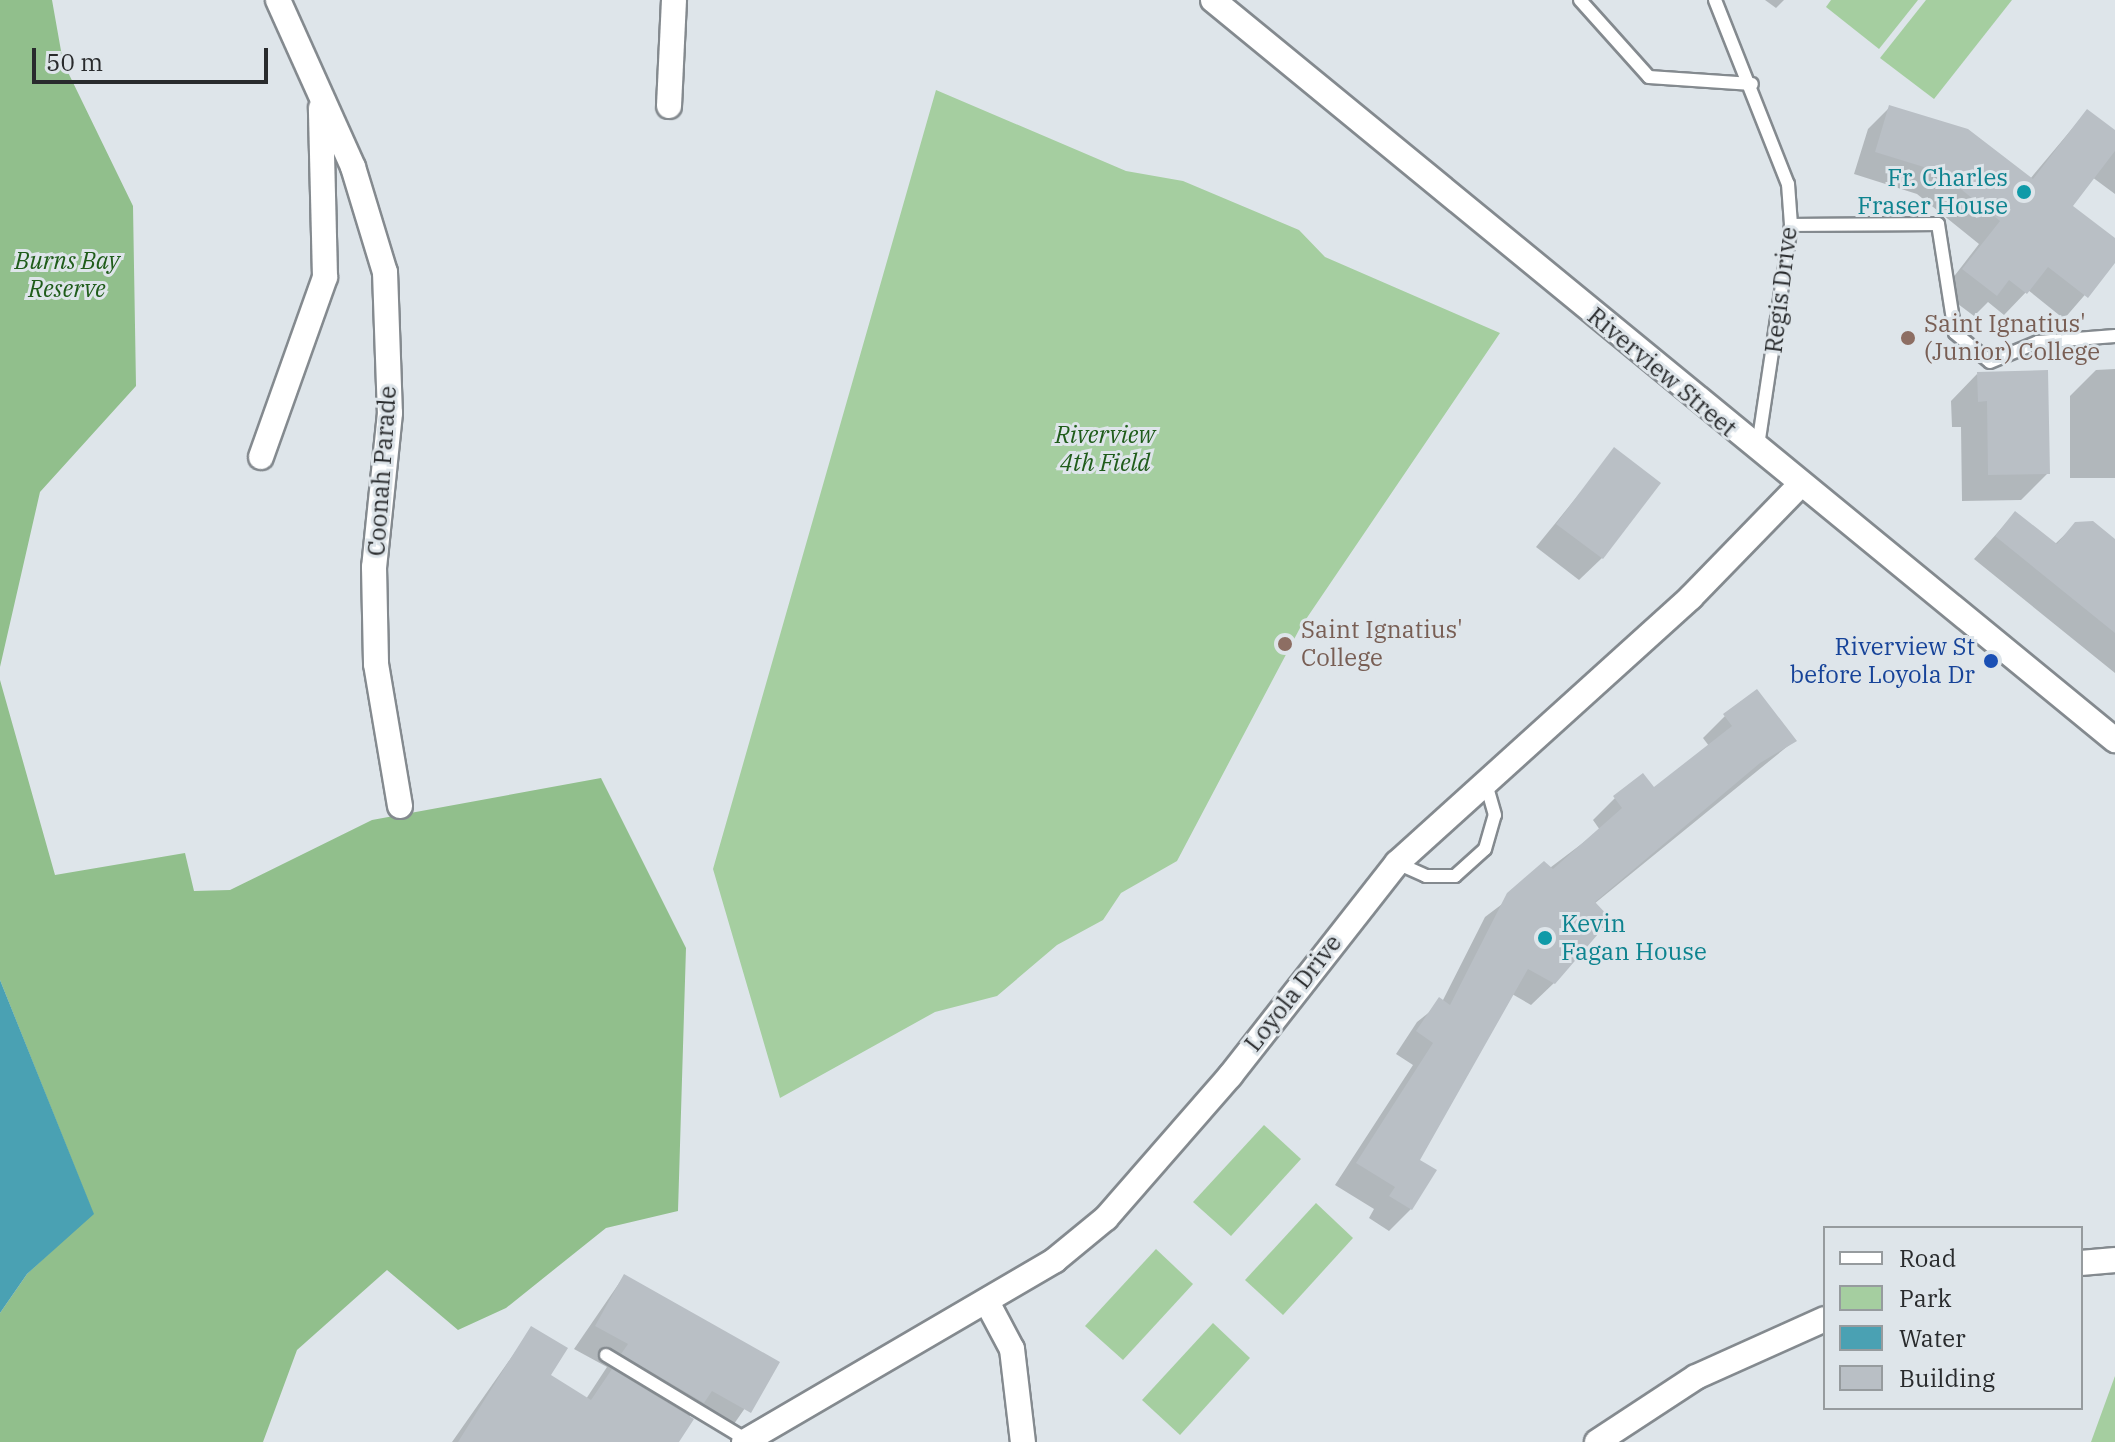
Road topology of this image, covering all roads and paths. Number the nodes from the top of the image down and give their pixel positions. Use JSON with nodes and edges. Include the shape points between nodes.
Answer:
{"nodes":[{"id":1,"x":278,"y":0,"type":"edge"},
{"id":2,"x":674,"y":0,"type":"edge"},
{"id":3,"x":1213,"y":0,"type":"edge"},
{"id":4,"x":1580,"y":0,"type":"edge"},
{"id":5,"x":1715,"y":0,"type":"edge"},
{"id":6,"x":1752,"y":84,"type":"junction"},
{"id":7,"x":321,"y":98,"type":"junction"},
{"id":8,"x":669,"y":106,"type":"dead end"},
{"id":9,"x":1791,"y":225,"type":"junction"},
{"id":10,"x":2115,"y":336,"type":"edge"},
{"id":11,"x":1758,"y":450,"type":"junction"},
{"id":12,"x":261,"y":457,"type":"dead end"},
{"id":13,"x":1800,"y":485,"type":"junction"},
{"id":14,"x":2115,"y":740,"type":"edge"},
{"id":15,"x":1485,"y":781,"type":"junction"},
{"id":16,"x":400,"y":806,"type":"dead end"},
{"id":17,"x":1397,"y":863,"type":"junction"},
{"id":18,"x":2115,"y":1260,"type":"edge"},
{"id":19,"x":2083,"y":1263,"type":"edge"},
{"id":20,"x":987,"y":1302,"type":"junction"},
{"id":21,"x":1823,"y":1320,"type":"edge"},
{"id":22,"x":606,"y":1355,"type":"dead end"},
{"id":23,"x":745,"y":1441,"type":"edge"},
{"id":24,"x":1023,"y":1442,"type":"edge"},
{"id":25,"x":1597,"y":1442,"type":"edge"}],
"edges":[{"from":1,"to":7,"type":"street","name":"Coonah Parade"},
{"from":2,"to":8,"type":"street"},
{"from":3,"to":11,"type":"street","name":"Riverview Street"},
{"from":4,"to":6,"type":"lane","via":[[1649,77]]},
{"from":5,"to":6,"type":"lane","name":"Regis Drive"},
{"from":6,"to":9,"type":"lane","name":"Regis Drive","via":[[1788,184]]},
{"from":7,"to":12,"type":"street","name":"Coonah Parade","via":[[325,277]]},
{"from":7,"to":16,"type":"street","name":"Coonah Parade","via":[[353,167],[385,272],[390,413],[374,567],[376,664]]},
{"from":9,"to":10,"type":"lane","via":[[1938,224],[1955,333],[1990,362],[2038,342]]},
{"from":9,"to":11,"type":"lane","name":"Regis Drive"},
{"from":11,"to":13,"type":"street","name":"Riverview Street"},
{"from":13,"to":14,"type":"street","name":"Riverview Street"},
{"from":13,"to":15,"type":"street","name":"Loyola Drive","via":[[1691,597]]},
{"from":15,"to":17,"type":"street","name":"Loyola Drive"},
{"from":15,"to":17,"type":"lane","via":[[1495,815],[1485,849],[1455,876],[1426,876]]},
{"from":17,"to":20,"type":"street","name":"Loyola Drive","via":[[1149,1173],[1055,1260]]},
{"from":18,"to":19,"type":"street"},
{"from":20,"to":23,"type":"street","name":"Loyola Drive"},
{"from":20,"to":24,"type":"street","via":[[1012,1349]]},
{"from":21,"to":25,"type":"street","via":[[1696,1377]]},
{"from":22,"to":23,"type":"lane"}]}
